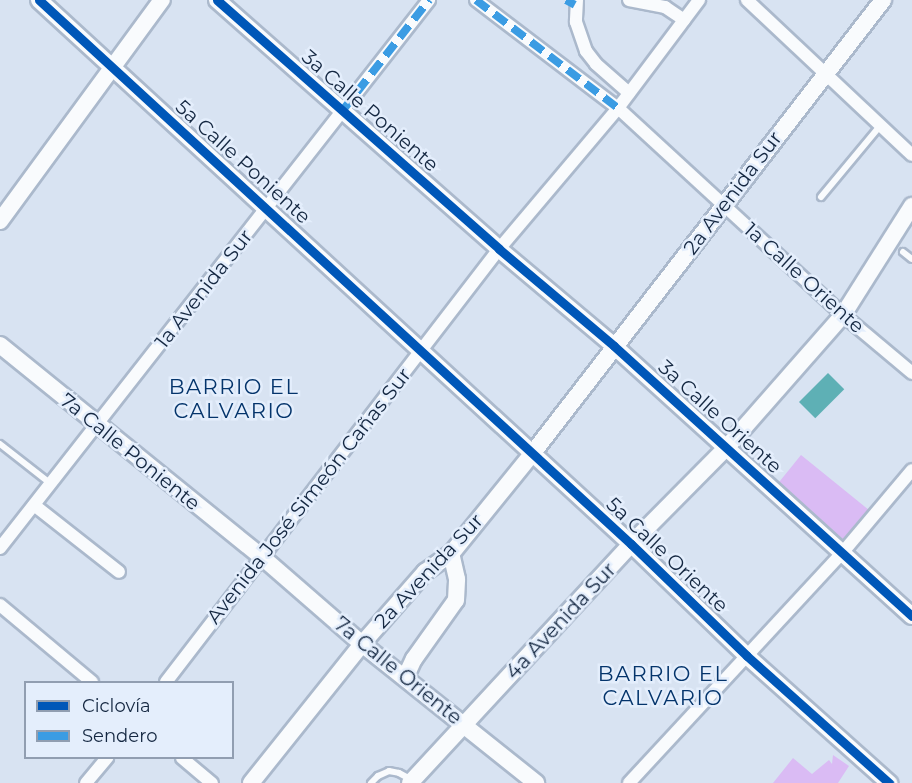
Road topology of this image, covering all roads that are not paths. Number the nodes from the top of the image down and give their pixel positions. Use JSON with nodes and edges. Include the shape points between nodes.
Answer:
{"nodes":[{"id":1,"x":39,"y":0,"type":"edge"},
{"id":2,"x":162,"y":0,"type":"edge"},
{"id":3,"x":217,"y":0,"type":"edge"},
{"id":4,"x":429,"y":0,"type":"edge"},
{"id":5,"x":476,"y":0,"type":"edge"},
{"id":6,"x":629,"y":0,"type":"edge"},
{"id":7,"x":699,"y":0,"type":"edge"},
{"id":8,"x":747,"y":0,"type":"edge"},
{"id":9,"x":882,"y":0,"type":"edge"},
{"id":10,"x":573,"y":2,"type":"edge"},
{"id":11,"x":668,"y":3,"type":"edge"},
{"id":12,"x":684,"y":20,"type":"junction"},
{"id":13,"x":113,"y":68,"type":"junction"},
{"id":14,"x":825,"y":73,"type":"junction"},
{"id":15,"x":629,"y":93,"type":"junction"},
{"id":16,"x":618,"y":108,"type":"junction"},
{"id":17,"x":343,"y":110,"type":"junction"},
{"id":18,"x":881,"y":125,"type":"junction"},
{"id":19,"x":912,"y":155,"type":"edge"},
{"id":20,"x":821,"y":197,"type":"dead end"},
{"id":21,"x":912,"y":206,"type":"edge"},
{"id":22,"x":725,"y":207,"type":"junction"},
{"id":23,"x":268,"y":208,"type":"junction"},
{"id":24,"x":0,"y":221,"type":"edge"},
{"id":25,"x":499,"y":249,"type":"junction"},
{"id":26,"x":903,"y":252,"type":"dead end"},
{"id":27,"x":912,"y":259,"type":"edge"},
{"id":28,"x":843,"y":315,"type":"junction"},
{"id":29,"x":0,"y":345,"type":"edge"},
{"id":30,"x":614,"y":346,"type":"junction"},
{"id":31,"x":420,"y":351,"type":"junction"},
{"id":32,"x":912,"y":373,"type":"edge"},
{"id":33,"x":97,"y":426,"type":"junction"},
{"id":34,"x":0,"y":444,"type":"edge"},
{"id":35,"x":727,"y":447,"type":"junction"},
{"id":36,"x":532,"y":454,"type":"junction"},
{"id":37,"x":912,"y":470,"type":"edge"},
{"id":38,"x":51,"y":484,"type":"junction"},
{"id":39,"x":34,"y":505,"type":"junction"},
{"id":40,"x":631,"y":544,"type":"junction"},
{"id":41,"x":0,"y":548,"type":"edge"},
{"id":42,"x":843,"y":552,"type":"junction"},
{"id":43,"x":451,"y":554,"type":"junction"},
{"id":44,"x":262,"y":557,"type":"junction"},
{"id":45,"x":119,"y":572,"type":"dead end"},
{"id":46,"x":0,"y":605,"type":"edge"},
{"id":47,"x":912,"y":616,"type":"edge"},
{"id":48,"x":362,"y":644,"type":"junction"},
{"id":49,"x":747,"y":656,"type":"junction"},
{"id":50,"x":405,"y":678,"type":"junction"},
{"id":51,"x":91,"y":681,"type":"edge"},
{"id":52,"x":167,"y":681,"type":"edge"},
{"id":53,"x":464,"y":725,"type":"junction"},
{"id":54,"x":105,"y":759,"type":"edge"},
{"id":55,"x":183,"y":759,"type":"edge"},
{"id":56,"x":411,"y":782,"type":"edge"},
{"id":57,"x":86,"y":783,"type":"edge"},
{"id":58,"x":212,"y":783,"type":"edge"},
{"id":59,"x":251,"y":783,"type":"edge"},
{"id":60,"x":371,"y":783,"type":"edge"},
{"id":61,"x":536,"y":783,"type":"edge"},
{"id":62,"x":629,"y":783,"type":"edge"},
{"id":63,"x":889,"y":783,"type":"edge"}],
"edges":[{"from":1,"to":13,"type":"street","name":"5a Calle Poniente"},
{"from":2,"to":13,"type":"street"},
{"from":3,"to":17,"type":"street","name":"3a Calle Poniente"},
{"from":4,"to":17,"type":"street","name":"1a Avenida Sur"},
{"from":5,"to":16,"type":"street","name":"1a Calle Oriente"},
{"from":6,"to":11,"type":"street"},
{"from":7,"to":12,"type":"street","name":"Avenida José Simeón Cañas Sur"},
{"from":8,"to":14,"type":"street"},
{"from":9,"to":14,"type":"street","name":"2a Avenida Sur"},
{"from":10,"to":15,"type":"street","via":[[586,51]]},
{"from":11,"to":12,"type":"street"},
{"from":12,"to":15,"type":"street","name":"Avenida José Simeón Cañas Sur"},
{"from":13,"to":23,"type":"street","name":"5a Calle Poniente"},
{"from":13,"to":24,"type":"street"},
{"from":14,"to":18,"type":"street"},
{"from":14,"to":22,"type":"street","name":"2a Avenida Sur"},
{"from":15,"to":16,"type":"street","name":"Avenida José Simeón Cañas Sur"},
{"from":16,"to":22,"type":"street","name":"1a Calle Oriente"},
{"from":16,"to":25,"type":"street","name":"Avenida José Simeón Cañas Sur"},
{"from":17,"to":23,"type":"street","name":"1a Avenida Sur"},
{"from":17,"to":25,"type":"street","name":"3a Calle Poniente"},
{"from":18,"to":19,"type":"street"},
{"from":18,"to":20,"type":"lane"},
{"from":21,"to":28,"type":"street","name":"4a Avenida Sur"},
{"from":22,"to":28,"type":"street","name":"1a Calle Oriente"},
{"from":22,"to":30,"type":"street","name":"2a Avenida Sur"},
{"from":23,"to":31,"type":"street","name":"5a Calle Poniente"},
{"from":23,"to":33,"type":"street","name":"1a Avenida Sur"},
{"from":25,"to":30,"type":"street","name":"3a Calle Oriente"},
{"from":25,"to":31,"type":"street","name":"Avenida José Simeón Cañas Sur"},
{"from":26,"to":27,"type":"lane"},
{"from":28,"to":32,"type":"street","name":"1a Calle Oriente"},
{"from":28,"to":35,"type":"street","name":"4a Avenida Sur"},
{"from":29,"to":33,"type":"street","name":"7a Calle Poniente"},
{"from":30,"to":35,"type":"street","name":"3a Calle Oriente"},
{"from":30,"to":36,"type":"street","name":"2a Avenida Sur"},
{"from":31,"to":36,"type":"street","name":"5a Calle Oriente"},
{"from":31,"to":44,"type":"street","name":"Avenida José Simeón Cañas Sur"},
{"from":33,"to":38,"type":"street","name":"1a Avenida Sur"},
{"from":33,"to":44,"type":"street","name":"7a Calle Poniente"},
{"from":34,"to":38,"type":"lane"},
{"from":35,"to":40,"type":"street","name":"4a Avenida Sur"},
{"from":35,"to":42,"type":"street","name":"3a Calle Oriente"},
{"from":36,"to":40,"type":"street","name":"5a Calle Oriente"},
{"from":36,"to":43,"type":"street","name":"2a Avenida Sur"},
{"from":37,"to":42,"type":"street"},
{"from":38,"to":39,"type":"street","name":"1a Avenida Sur"},
{"from":39,"to":41,"type":"street","name":"1a Avenida Sur"},
{"from":39,"to":45,"type":"street"},
{"from":40,"to":49,"type":"street","name":"5a Calle Oriente"},
{"from":40,"to":53,"type":"street","name":"4a Avenida Sur"},
{"from":42,"to":47,"type":"street","name":"3a Calle Oriente"},
{"from":42,"to":49,"type":"street"},
{"from":43,"to":48,"type":"street","name":"2a Avenida Sur","via":[[424,572]]},
{"from":43,"to":50,"type":"street","via":[[457,579],[456,600]]},
{"from":44,"to":48,"type":"street","name":"7a Calle Oriente"},
{"from":44,"to":52,"type":"street","name":"Avenida José Simeón Cañas Sur"},
{"from":46,"to":51,"type":"street"},
{"from":48,"to":50,"type":"street","name":"7a Calle Oriente"},
{"from":48,"to":59,"type":"street","name":"2a Avenida Sur"},
{"from":49,"to":62,"type":"street"},
{"from":49,"to":63,"type":"street","name":"5a Calle Oriente"},
{"from":50,"to":53,"type":"street","name":"7a Calle Oriente"},
{"from":53,"to":56,"type":"street","name":"4a Avenida Sur"},
{"from":53,"to":61,"type":"street","name":"7a Calle Oriente"},
{"from":54,"to":57,"type":"street"},
{"from":55,"to":58,"type":"street"},
{"from":56,"to":60,"type":"lane","via":[[389,771]]}]}
